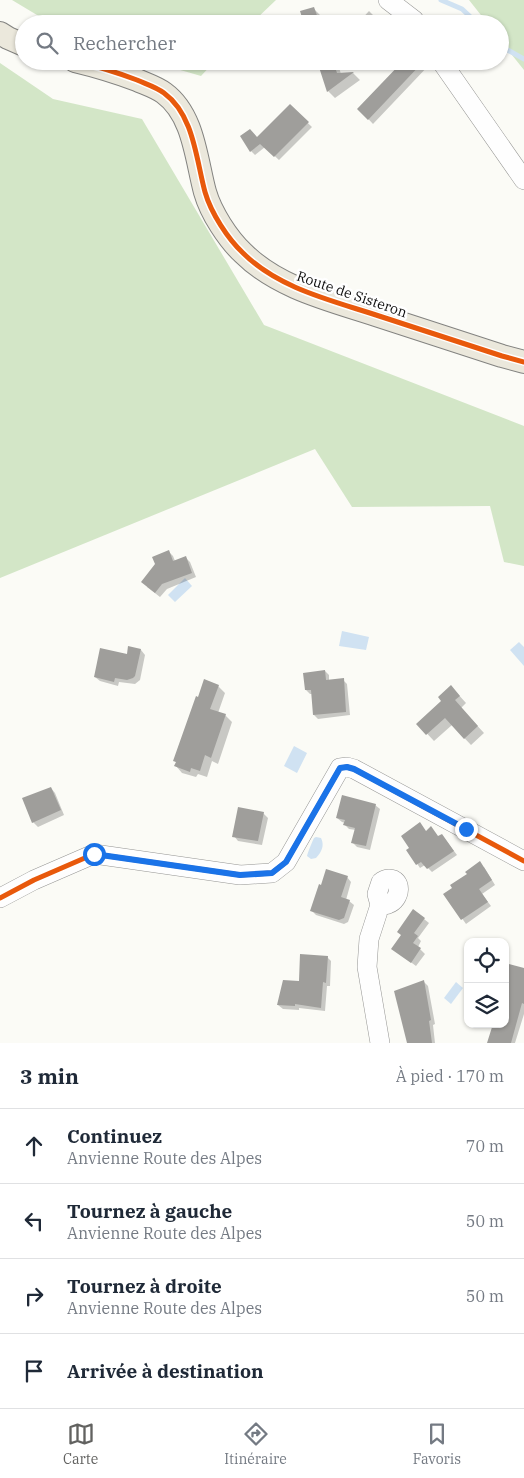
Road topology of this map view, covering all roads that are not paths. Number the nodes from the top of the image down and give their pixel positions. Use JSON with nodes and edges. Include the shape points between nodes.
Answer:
{"nodes":[{"id":1,"x":388,"y":0,"type":"edge"},
{"id":2,"x":408,"y":15,"type":"edge"},
{"id":3,"x":0,"y":33,"type":"edge"},
{"id":4,"x":15,"y":41,"type":"edge"},
{"id":5,"x":110,"y":70,"type":"edge"},
{"id":6,"x":447,"y":70,"type":"edge"},
{"id":7,"x":524,"y":180,"type":"edge"},
{"id":8,"x":524,"y":362,"type":"edge"},
{"id":9,"x":524,"y":861,"type":"edge"},
{"id":10,"x":0,"y":898,"type":"edge"},
{"id":11,"x":380,"y":905,"type":"dead end"},
{"id":12,"x":380,"y":1043,"type":"edge"}],
"edges":[{"from":1,"to":2,"type":"street"},
{"from":3,"to":4,"type":"main road"},
{"from":5,"to":8,"type":"main road","name":"Route de Sisteron","via":[[153,86],[177,107],[196,147],[206,194],[221,226],[242,253],[269,275],[310,294]]},
{"from":6,"to":7,"type":"street"},
{"from":9,"to":10,"type":"street","via":[[347,767],[340,768],[286,862],[272,873],[240,875],[94,854]]},
{"from":11,"to":12,"type":"street","via":[[368,939],[367,967]]}]}
